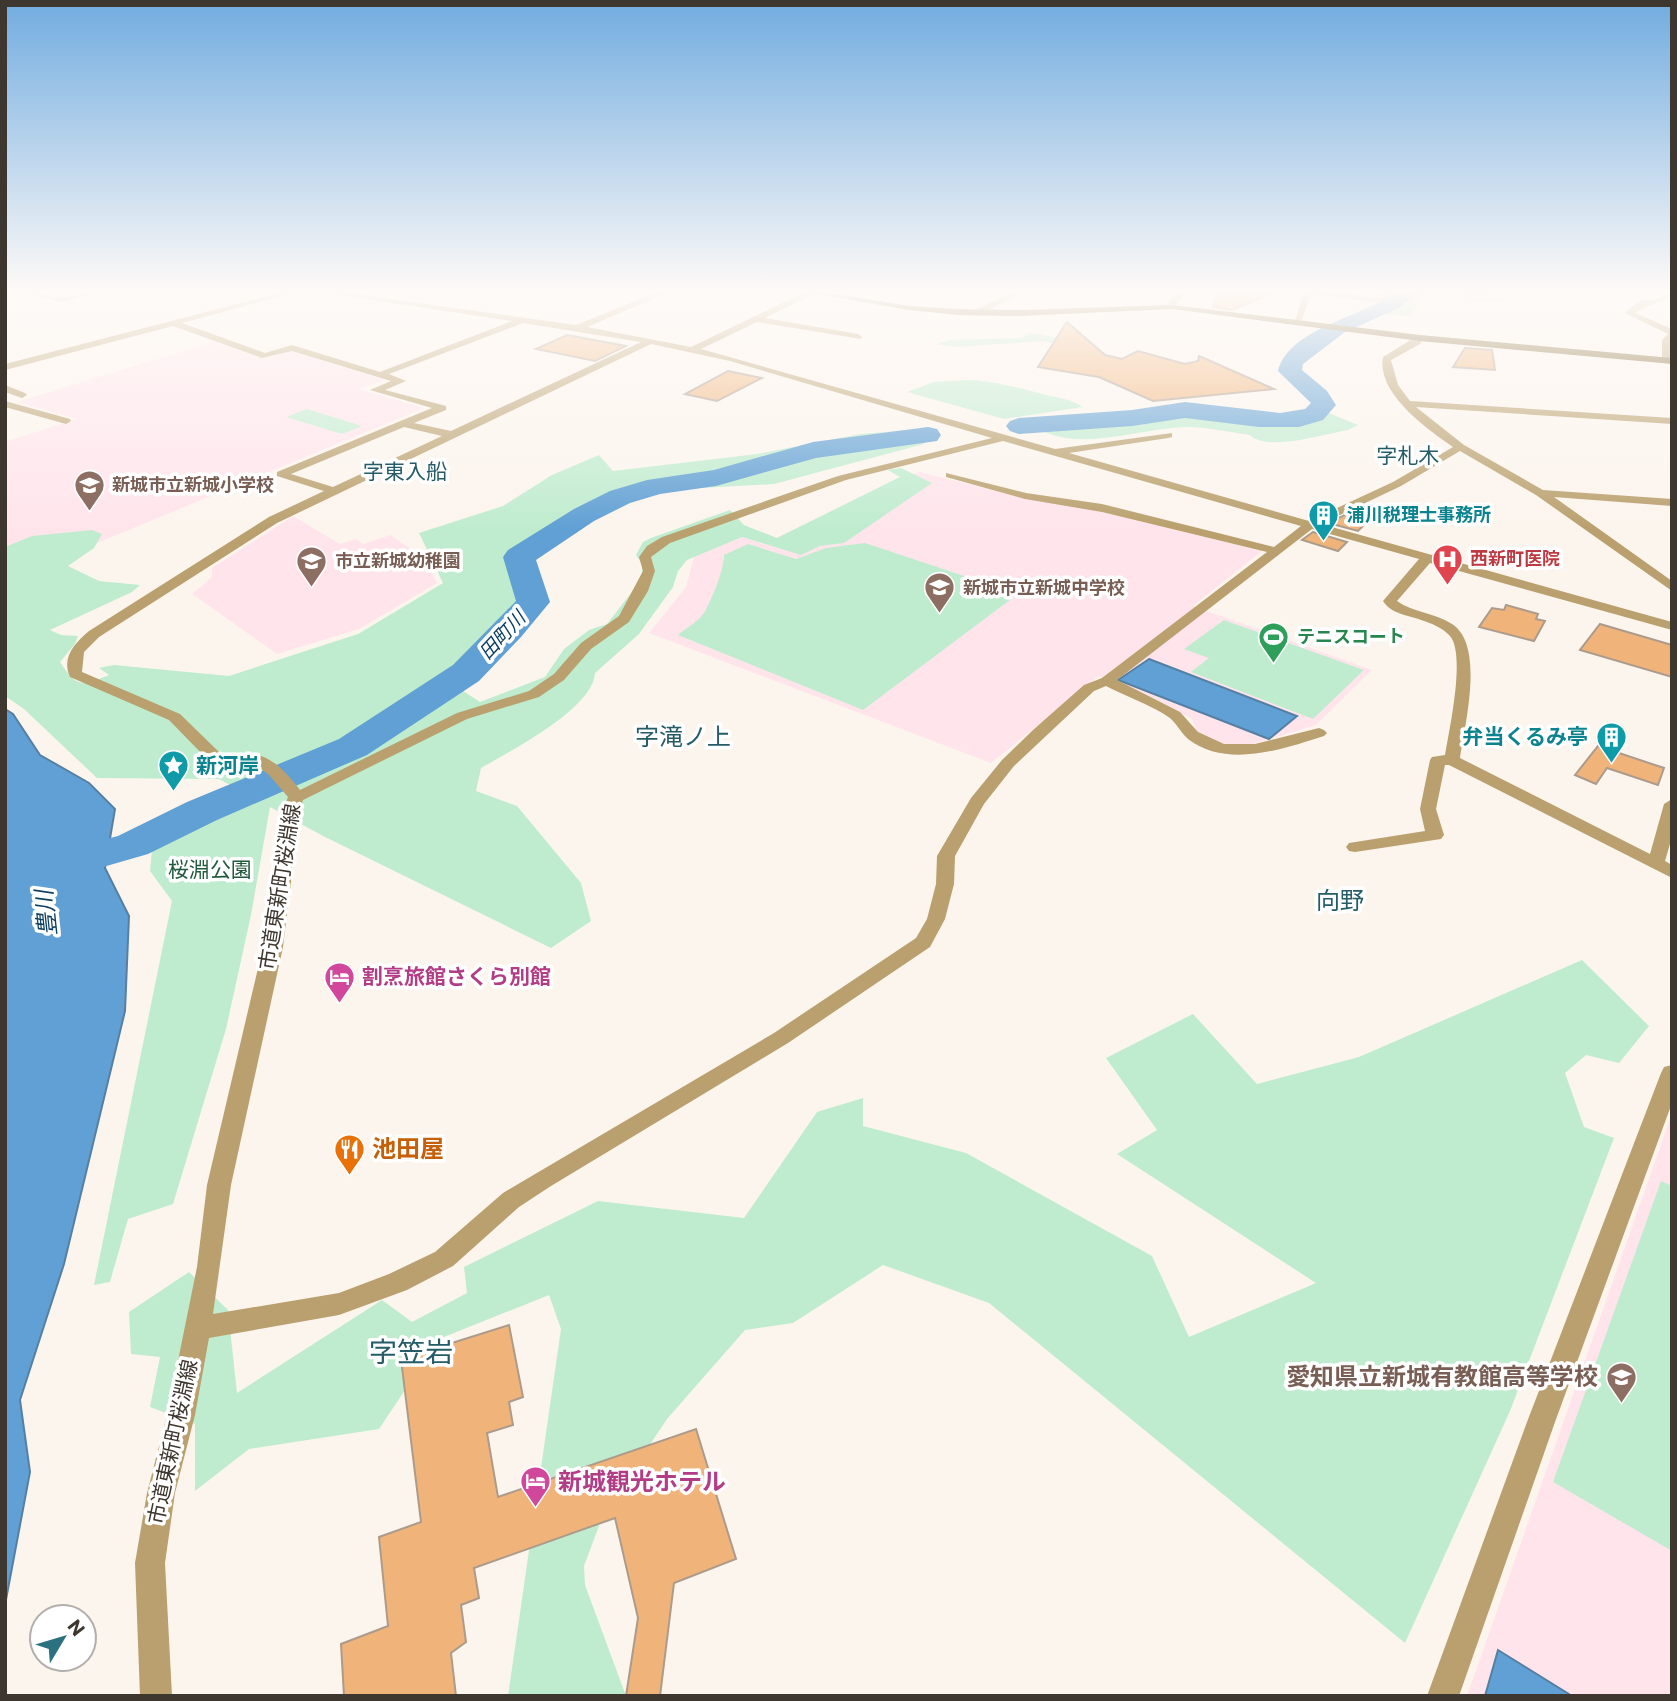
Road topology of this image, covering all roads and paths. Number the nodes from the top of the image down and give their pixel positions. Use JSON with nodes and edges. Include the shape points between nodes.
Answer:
{"nodes":[{"id":1,"x":364,"y":370,"type":"edge"},
{"id":2,"x":391,"y":370,"type":"edge"},
{"id":3,"x":588,"y":370,"type":"edge"},
{"id":4,"x":764,"y":370,"type":"edge"},
{"id":5,"x":1387,"y":370,"type":"edge"},
{"id":6,"x":379,"y":375,"type":"junction"},
{"id":7,"x":5,"y":388,"type":"edge"},
{"id":8,"x":5,"y":402,"type":"edge"},
{"id":9,"x":1408,"y":404,"type":"junction"},
{"id":10,"x":66,"y":421,"type":"dead end"},
{"id":11,"x":1672,"y":421,"type":"edge"},
{"id":12,"x":404,"y":424,"type":"junction"},
{"id":13,"x":453,"y":435,"type":"junction"},
{"id":14,"x":1168,"y":435,"type":"dead end"},
{"id":15,"x":1000,"y":438,"type":"junction"},
{"id":16,"x":1460,"y":447,"type":"junction"},
{"id":17,"x":1053,"y":453,"type":"junction"},
{"id":18,"x":950,"y":475,"type":"dead end"},
{"id":19,"x":334,"y":491,"type":"junction"},
{"id":20,"x":1540,"y":493,"type":"junction"},
{"id":21,"x":1672,"y":503,"type":"edge"},
{"id":22,"x":1310,"y":525,"type":"junction"},
{"id":23,"x":1277,"y":551,"type":"junction"},
{"id":24,"x":1427,"y":558,"type":"junction"},
{"id":25,"x":1672,"y":587,"type":"edge"},
{"id":26,"x":1672,"y":626,"type":"edge"},
{"id":27,"x":1107,"y":681,"type":"junction"},
{"id":28,"x":1319,"y":733,"type":"dead end"},
{"id":29,"x":1452,"y":760,"type":"junction"},
{"id":30,"x":285,"y":784,"type":"junction"},
{"id":31,"x":1672,"y":804,"type":"edge"},
{"id":32,"x":1354,"y":847,"type":"dead end"},
{"id":33,"x":1656,"y":863,"type":"junction"},
{"id":34,"x":1672,"y":872,"type":"edge"},
{"id":35,"x":1672,"y":1073,"type":"edge"},
{"id":36,"x":197,"y":1328,"type":"junction"},
{"id":37,"x":156,"y":1696,"type":"edge"},
{"id":38,"x":1443,"y":1696,"type":"edge"}],
"edges":[{"from":1,"to":6,"type":"street"},
{"from":2,"to":6,"type":"street"},
{"from":3,"to":13,"type":"street","name":"市道東新町桜淵線"},
{"from":4,"to":15,"type":"street"},
{"from":5,"to":9,"type":"street"},
{"from":6,"to":12,"type":"street","via":[[401,381],[375,390],[443,408]]},
{"from":7,"to":8,"type":"street","via":[[22,396]]},
{"from":8,"to":10,"type":"street"},
{"from":9,"to":11,"type":"street"},
{"from":9,"to":16,"type":"street","via":[[1424,423]]},
{"from":12,"to":13,"type":"street"},
{"from":12,"to":19,"type":"street","via":[[281,474]]},
{"from":13,"to":19,"type":"street","name":"市道東新町桜淵線"},
{"from":14,"to":17,"type":"street"},
{"from":15,"to":17,"type":"street"},
{"from":15,"to":30,"type":"street","via":[[842,478],[666,540],[645,556],[649,571],[624,620],[586,646],[559,677],[534,694],[462,716],[308,793]]},
{"from":16,"to":20,"type":"street"},
{"from":16,"to":22,"type":"street","via":[[1397,484]]},
{"from":17,"to":22,"type":"street"},
{"from":18,"to":23,"type":"street"},
{"from":19,"to":30,"type":"street","name":"市道東新町桜淵線","via":[[273,520],[94,634],[77,648],[72,661],[75,674],[167,713],[219,758],[251,758],[270,766]]},
{"from":20,"to":21,"type":"street"},
{"from":20,"to":25,"type":"street"},
{"from":22,"to":23,"type":"street"},
{"from":22,"to":24,"type":"street"},
{"from":23,"to":27,"type":"street"},
{"from":24,"to":26,"type":"street"},
{"from":24,"to":29,"type":"street","via":[[1390,601],[1443,625],[1463,644]]},
{"from":27,"to":28,"type":"street","via":[[1178,716],[1194,736],[1217,747],[1271,747]]},
{"from":27,"to":36,"type":"street","via":[[1089,688],[1038,733],[977,802],[946,856],[939,907],[923,942],[872,979],[511,1200],[444,1259],[339,1304]]},
{"from":29,"to":32,"type":"street","via":[[1438,760],[1428,808],[1435,835]]},
{"from":29,"to":33,"type":"street"},
{"from":30,"to":36,"type":"street","name":"市道東新町桜淵線","via":[[282,882],[273,947],[219,1185]]},
{"from":31,"to":33,"type":"street"},
{"from":33,"to":34,"type":"street"},
{"from":35,"to":38,"type":"street"},
{"from":36,"to":37,"type":"street","name":"市道東新町桜淵線","via":[[150,1563]]}]}
